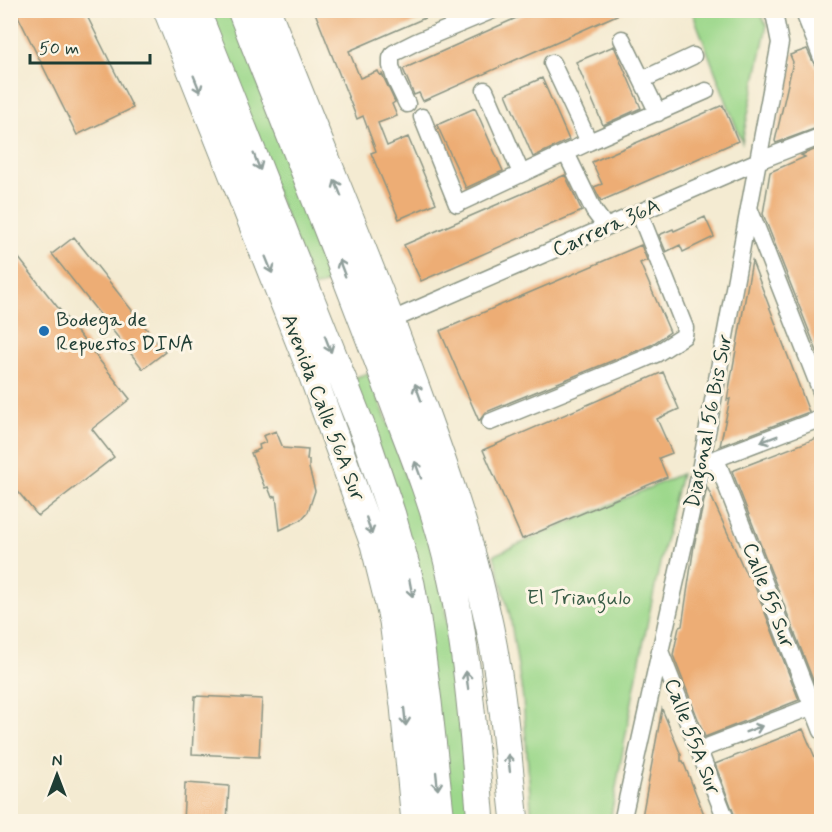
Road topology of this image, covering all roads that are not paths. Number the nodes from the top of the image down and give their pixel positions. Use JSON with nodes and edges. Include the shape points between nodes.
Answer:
{"nodes":[{"id":1,"x":167,"y":10,"type":"edge"},
{"id":2,"x":196,"y":10,"type":"edge"},
{"id":3,"x":241,"y":10,"type":"edge"},
{"id":4,"x":267,"y":10,"type":"edge"},
{"id":5,"x":493,"y":10,"type":"edge"},
{"id":6,"x":794,"y":10,"type":"edge"},
{"id":7,"x":803,"y":10,"type":"edge"},
{"id":8,"x":773,"y":14,"type":"edge"},
{"id":9,"x":622,"y":39,"type":"dead end"},
{"id":10,"x":253,"y":42,"type":"junction"},
{"id":11,"x":693,"y":56,"type":"dead end"},
{"id":12,"x":822,"y":58,"type":"edge"},
{"id":13,"x":552,"y":63,"type":"dead end"},
{"id":14,"x":642,"y":80,"type":"junction"},
{"id":15,"x":225,"y":82,"type":"junction"},
{"id":16,"x":485,"y":90,"type":"dead end"},
{"id":17,"x":706,"y":91,"type":"dead end"},
{"id":18,"x":301,"y":98,"type":"junction"},
{"id":19,"x":407,"y":104,"type":"dead end"},
{"id":20,"x":658,"y":113,"type":"junction"},
{"id":21,"x":422,"y":117,"type":"dead end"},
{"id":22,"x":822,"y":136,"type":"edge"},
{"id":23,"x":589,"y":142,"type":"junction"},
{"id":24,"x":566,"y":153,"type":"junction"},
{"id":25,"x":758,"y":160,"type":"junction"},
{"id":26,"x":521,"y":173,"type":"junction"},
{"id":27,"x":233,"y":177,"type":"junction"},
{"id":28,"x":749,"y":208,"type":"junction"},
{"id":29,"x":639,"y":212,"type":"junction"},
{"id":30,"x":606,"y":227,"type":"junction"},
{"id":31,"x":392,"y":320,"type":"junction"},
{"id":32,"x":822,"y":394,"type":"edge"},
{"id":33,"x":822,"y":418,"type":"edge"},
{"id":34,"x":490,"y":422,"type":"dead end"},
{"id":35,"x":708,"y":462,"type":"junction"},
{"id":36,"x":465,"y":528,"type":"junction"},
{"id":37,"x":458,"y":618,"type":"junction"},
{"id":38,"x":660,"y":650,"type":"junction"},
{"id":39,"x":817,"y":704,"type":"edge"},
{"id":40,"x":822,"y":730,"type":"edge"},
{"id":41,"x":699,"y":750,"type":"junction"},
{"id":42,"x":411,"y":770,"type":"junction"},
{"id":43,"x":416,"y":822,"type":"edge"},
{"id":44,"x":428,"y":822,"type":"edge"},
{"id":45,"x":441,"y":822,"type":"edge"},
{"id":46,"x":481,"y":822,"type":"edge"},
{"id":47,"x":515,"y":822,"type":"edge"},
{"id":48,"x":622,"y":822,"type":"edge"},
{"id":49,"x":727,"y":822,"type":"edge"}],
"edges":[{"from":1,"to":27,"type":"highway","name":"Avenida Calle 56A Sur","one_way":true},
{"from":2,"to":15,"type":"highway","name":"Avenida Calle 56A Sur"},
{"from":3,"to":10,"type":"highway"},
{"from":4,"to":18,"type":"highway"},
{"from":5,"to":19,"type":"street","via":[[394,53],[391,66]]},
{"from":6,"to":8,"type":"street"},
{"from":7,"to":12,"type":"street"},
{"from":8,"to":25,"type":"street","name":"Diagonal 56 Bis Sur","via":[[780,43]]},
{"from":9,"to":14,"type":"street"},
{"from":10,"to":18,"type":"highway"},
{"from":37,"to":10,"type":"highway","one_way":true,"via":[[428,495]]},
{"from":11,"to":14,"type":"street"},
{"from":13,"to":23,"type":"street"},
{"from":14,"to":20,"type":"street"},
{"from":15,"to":27,"type":"highway"},
{"from":15,"to":45,"type":"highway","name":"Avenida Calle 56A Sur","one_way":true,"via":[[366,438],[392,514],[417,619]]},
{"from":16,"to":26,"type":"street"},
{"from":17,"to":20,"type":"street"},
{"from":31,"to":18,"type":"highway","one_way":true},
{"from":20,"to":23,"type":"street"},
{"from":21,"to":26,"type":"street","via":[[457,204]]},
{"from":22,"to":25,"type":"street","name":"Carrera 36A"},
{"from":23,"to":24,"type":"street"},
{"from":24,"to":26,"type":"street"},
{"from":24,"to":30,"type":"street","via":[[594,212]]},
{"from":25,"to":28,"type":"street","name":"Diagonal 56 Bis Sur"},
{"from":25,"to":29,"type":"street","name":"Carrera 36A"},
{"from":27,"to":42,"type":"highway","name":"Avenida Calle 56A Sur","one_way":true,"via":[[309,366],[374,544],[393,621]]},
{"from":28,"to":32,"type":"street"},
{"from":28,"to":35,"type":"street","name":"Diagonal 56 Bis Sur"},
{"from":29,"to":30,"type":"street","name":"Carrera 36A"},
{"from":29,"to":34,"type":"street","via":[[685,328],[684,336],[656,354]]},
{"from":30,"to":31,"type":"street","name":"Carrera 36A"},
{"from":36,"to":31,"type":"highway","one_way":true},
{"from":33,"to":35,"type":"street","one_way":true},
{"from":35,"to":38,"type":"street","name":"Diagonal 56 Bis Sur"},
{"from":35,"to":39,"type":"street","name":"Calle 55 Sur"},
{"from":36,"to":37,"type":"highway"},
{"from":47,"to":36,"type":"highway","one_way":true,"via":[[503,703],[486,608]]},
{"from":46,"to":37,"type":"highway","one_way":true},
{"from":38,"to":41,"type":"street","name":"Calle 55A Sur"},
{"from":38,"to":48,"type":"street","name":"Diagonal 56 Bis Sur"},
{"from":39,"to":40,"type":"street","name":"Calle 55 Sur"},
{"from":41,"to":39,"type":"street","one_way":true},
{"from":41,"to":49,"type":"street","name":"Calle 55A Sur"},
{"from":42,"to":43,"type":"highway","name":"Avenida Calle 56A Sur"},
{"from":42,"to":44,"type":"highway"}]}
